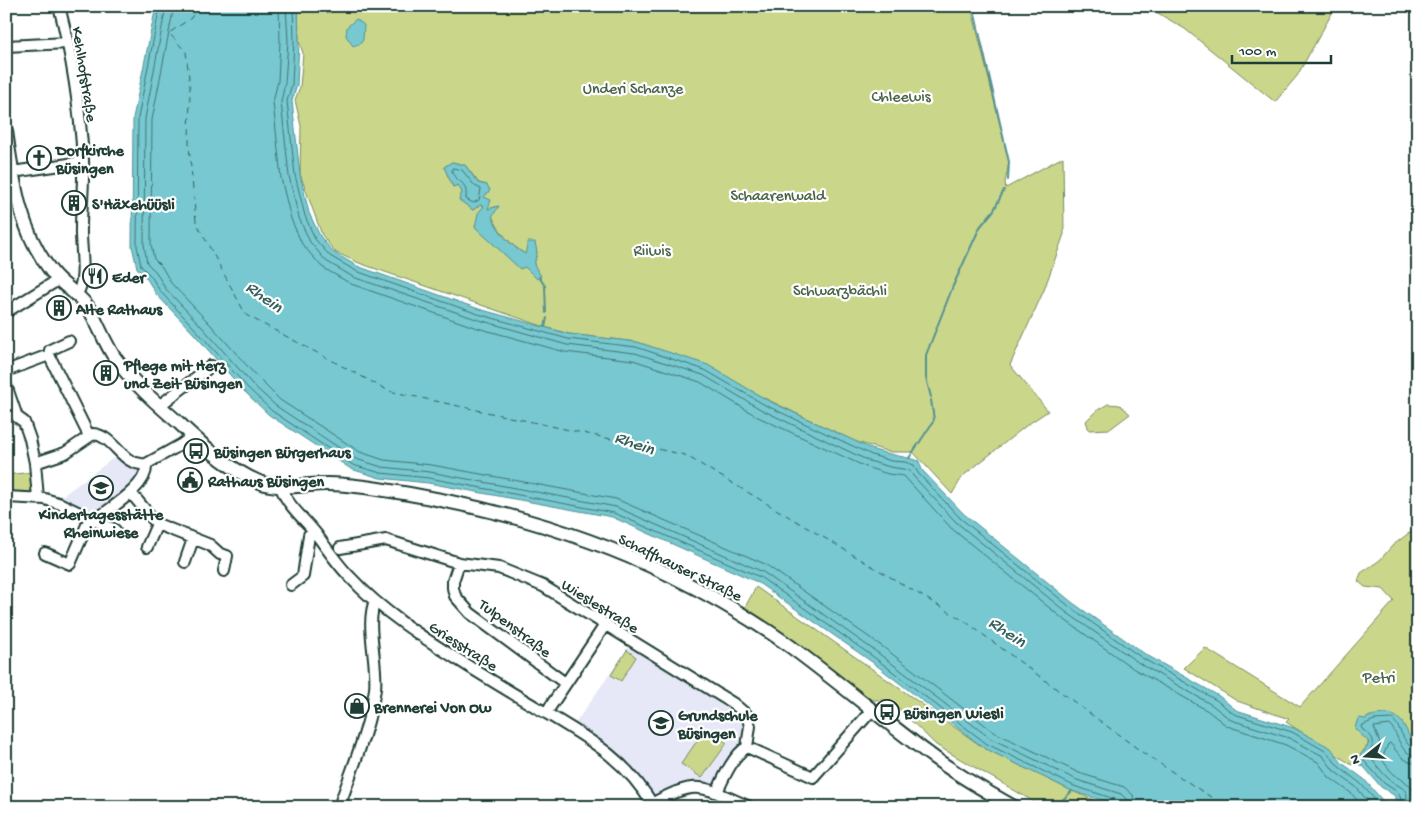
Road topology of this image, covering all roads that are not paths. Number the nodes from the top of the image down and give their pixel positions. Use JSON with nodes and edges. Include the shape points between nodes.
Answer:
{"nodes":[{"id":1,"x":59,"y":6,"type":"edge"},
{"id":2,"x":68,"y":43,"type":"junction"},
{"id":3,"x":6,"y":46,"type":"edge"},
{"id":4,"x":6,"y":131,"type":"edge"},
{"id":5,"x":83,"y":162,"type":"junction"},
{"id":6,"x":12,"y":172,"type":"junction"},
{"id":7,"x":58,"y":280,"type":"junction"},
{"id":8,"x":76,"y":295,"type":"junction"},
{"id":9,"x":6,"y":312,"type":"edge"},
{"id":10,"x":69,"y":341,"type":"dead end"},
{"id":11,"x":49,"y":355,"type":"junction"},
{"id":12,"x":211,"y":366,"type":"dead end"},
{"id":13,"x":6,"y":371,"type":"edge"},
{"id":14,"x":6,"y":384,"type":"edge"},
{"id":15,"x":159,"y":406,"type":"junction"},
{"id":16,"x":89,"y":436,"type":"junction"},
{"id":17,"x":192,"y":436,"type":"junction"},
{"id":18,"x":35,"y":463,"type":"junction"},
{"id":19,"x":146,"y":464,"type":"junction"},
{"id":20,"x":281,"y":487,"type":"junction"},
{"id":21,"x":131,"y":492,"type":"junction"},
{"id":22,"x":6,"y":497,"type":"edge"},
{"id":23,"x":38,"y":498,"type":"junction"},
{"id":24,"x":92,"y":519,"type":"junction"},
{"id":25,"x":157,"y":524,"type":"junction"},
{"id":26,"x":115,"y":530,"type":"dead end"},
{"id":27,"x":313,"y":531,"type":"junction"},
{"id":28,"x":193,"y":540,"type":"junction"},
{"id":29,"x":147,"y":548,"type":"dead end"},
{"id":30,"x":340,"y":548,"type":"dead end"},
{"id":31,"x":44,"y":553,"type":"dead end"},
{"id":32,"x":185,"y":562,"type":"dead end"},
{"id":33,"x":459,"y":563,"type":"junction"},
{"id":34,"x":224,"y":571,"type":"dead end"},
{"id":35,"x":291,"y":585,"type":"dead end"},
{"id":36,"x":375,"y":601,"type":"junction"},
{"id":37,"x":605,"y":625,"type":"junction"},
{"id":38,"x":565,"y":683,"type":"junction"},
{"id":39,"x":872,"y":710,"type":"junction"},
{"id":40,"x":546,"y":713,"type":"junction"},
{"id":41,"x":748,"y":747,"type":"junction"},
{"id":42,"x":716,"y":792,"type":"junction"},
{"id":43,"x":653,"y":805,"type":"edge"},
{"id":44,"x":339,"y":807,"type":"edge"},
{"id":45,"x":750,"y":807,"type":"edge"},
{"id":46,"x":1014,"y":807,"type":"edge"}],
"edges":[{"from":1,"to":2,"type":"street","name":"Kehlhofstraße"},
{"from":2,"to":3,"type":"street"},
{"from":2,"to":5,"type":"street","name":"Kehlhofstraße"},
{"from":4,"to":6,"type":"main road","name":"Schaffhauser Straße"},
{"from":5,"to":6,"type":"street"},
{"from":5,"to":8,"type":"street","name":"Kehlhofstraße","via":[[82,281]]},
{"from":6,"to":7,"type":"main road","name":"Schaffhauser Straße","via":[[27,231],[42,260]]},
{"from":7,"to":8,"type":"main road","name":"Schaffhauser Straße"},
{"from":7,"to":9,"type":"street"},
{"from":8,"to":15,"type":"main road","name":"Schaffhauser Straße","via":[[89,309],[116,360]]},
{"from":10,"to":11,"type":"street","via":[[50,350]]},
{"from":11,"to":13,"type":"street"},
{"from":11,"to":16,"type":"street"},
{"from":12,"to":15,"type":"street"},
{"from":14,"to":18,"type":"street","via":[[17,417],[24,422]]},
{"from":15,"to":17,"type":"main road","name":"Schaffhauser Straße"},
{"from":16,"to":18,"type":"street","via":[[65,453]]},
{"from":16,"to":19,"type":"street","via":[[98,434],[134,464]]},
{"from":17,"to":19,"type":"street"},
{"from":17,"to":20,"type":"main road","name":"Schaffhauser Straße","via":[[245,475],[266,485]]},
{"from":18,"to":23,"type":"street"},
{"from":19,"to":21,"type":"street","via":[[142,482]]},
{"from":20,"to":27,"type":"street","name":"Griesstraße","via":[[286,500]]},
{"from":20,"to":39,"type":"main road","name":"Schaffhauser Straße","via":[[336,484],[395,492],[511,517],[593,542],[670,575],[738,612],[787,644]]},
{"from":21,"to":24,"type":"street"},
{"from":21,"to":25,"type":"street"},
{"from":22,"to":23,"type":"street"},
{"from":23,"to":24,"type":"street","via":[[61,504]]},
{"from":24,"to":26,"type":"street"},
{"from":24,"to":31,"type":"street","via":[[70,564]]},
{"from":25,"to":28,"type":"street"},
{"from":25,"to":29,"type":"street"},
{"from":27,"to":35,"type":"street","via":[[309,535],[303,576]]},
{"from":27,"to":36,"type":"street","name":"Griesstraße","via":[[350,577]]},
{"from":28,"to":32,"type":"street"},
{"from":28,"to":34,"type":"street","via":[[210,545],[227,556]]},
{"from":30,"to":33,"type":"street","name":"Wieslestraße","via":[[386,540]]},
{"from":33,"to":37,"type":"street","name":"Wieslestraße","via":[[499,568],[543,586]]},
{"from":33,"to":38,"type":"street","name":"Tulpenstraße","via":[[452,581],[453,588],[455,596],[470,613]]},
{"from":36,"to":40,"type":"street","name":"Griesstraße","via":[[459,660]]},
{"from":36,"to":44,"type":"street","via":[[372,615],[374,689],[355,764]]},
{"from":37,"to":38,"type":"street"},
{"from":37,"to":41,"type":"street","name":"Wieslestraße","via":[[734,704],[746,715],[750,726]]},
{"from":38,"to":40,"type":"street"},
{"from":39,"to":41,"type":"street","via":[[813,777]]},
{"from":39,"to":46,"type":"main road","name":"Schaffhauser Straße","via":[[978,788]]},
{"from":40,"to":43,"type":"street","name":"Griesstraße","via":[[608,752],[641,785]]},
{"from":41,"to":42,"type":"street","via":[[741,751]]},
{"from":42,"to":43,"type":"street","via":[[694,786],[683,788]]},
{"from":42,"to":45,"type":"street"}]}
